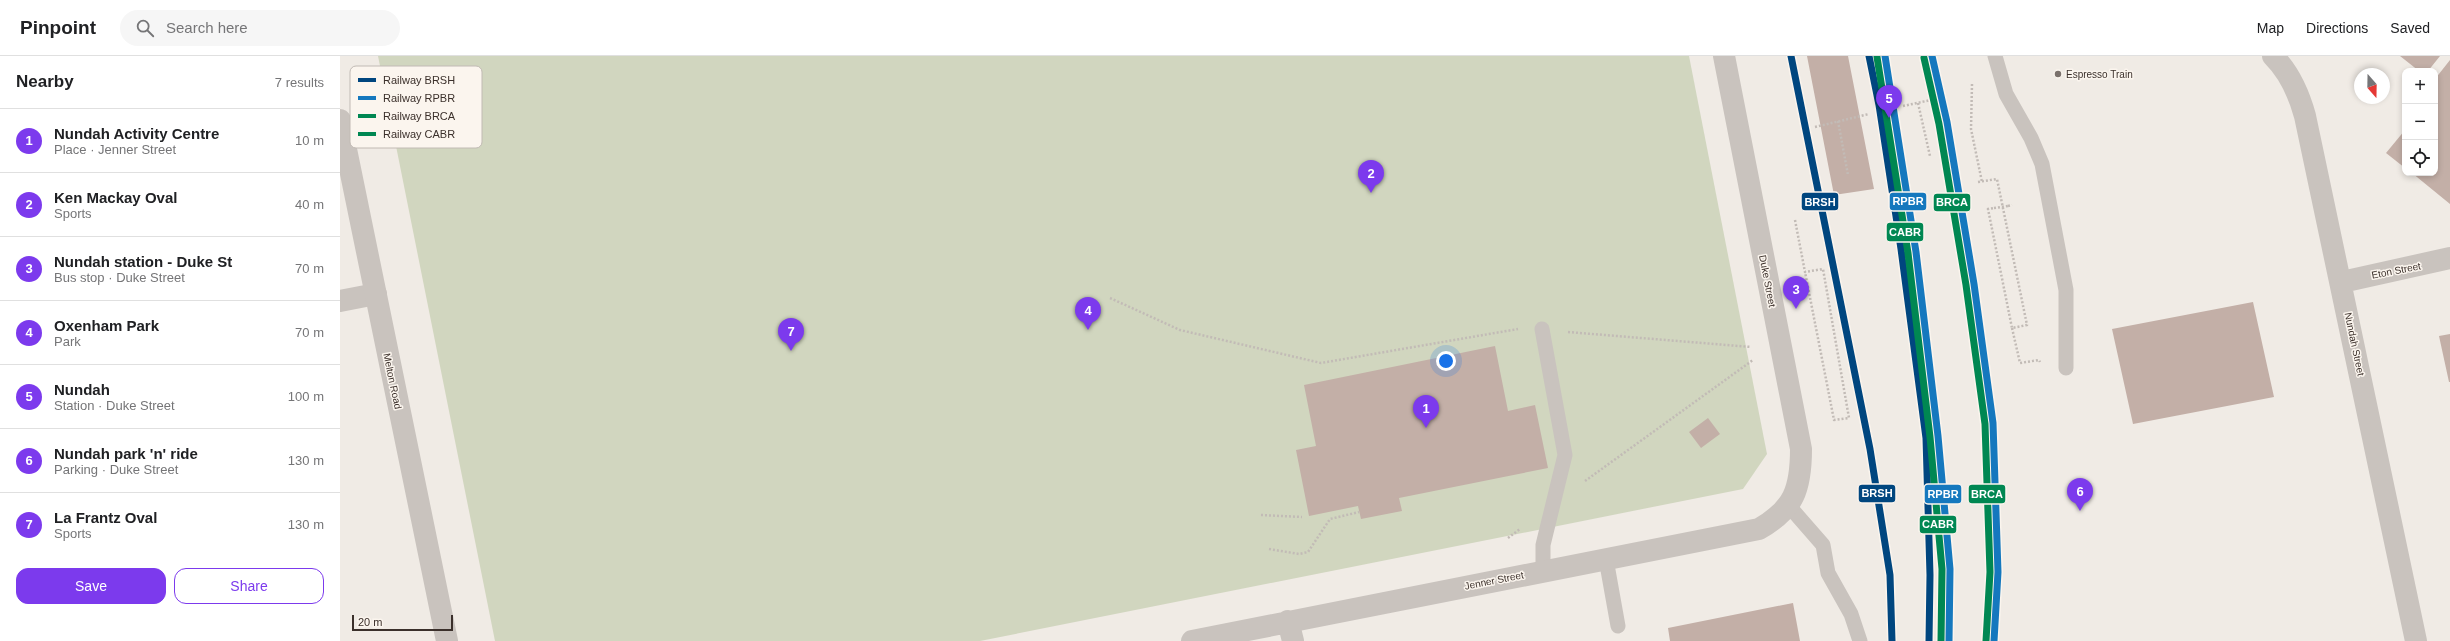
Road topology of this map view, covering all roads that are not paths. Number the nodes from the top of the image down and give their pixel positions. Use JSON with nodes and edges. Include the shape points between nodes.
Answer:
{"nodes":[{"id":1,"x":1724,"y":56,"type":"edge"},
{"id":2,"x":1995,"y":56,"type":"edge"},
{"id":3,"x":2273,"y":56,"type":"edge"},
{"id":4,"x":340,"y":120,"type":"edge"},
{"id":5,"x":2450,"y":258,"type":"edge"},
{"id":6,"x":2342,"y":282,"type":"junction"},
{"id":7,"x":376,"y":294,"type":"junction"},
{"id":8,"x":340,"y":301,"type":"edge"},
{"id":9,"x":1542,"y":329,"type":"road end"},
{"id":10,"x":2066,"y":368,"type":"dead end"},
{"id":11,"x":1789,"y":506,"type":"junction"},
{"id":12,"x":1606,"y":559,"type":"junction"},
{"id":13,"x":1543,"y":571,"type":"junction"},
{"id":14,"x":1618,"y":626,"type":"dead end"},
{"id":15,"x":1290,"y":631,"type":"edge"},
{"id":16,"x":447,"y":641,"type":"edge"},
{"id":17,"x":1192,"y":641,"type":"edge"},
{"id":18,"x":1860,"y":641,"type":"edge"},
{"id":19,"x":2416,"y":641,"type":"edge"}],
"edges":[{"from":1,"to":11,"type":"street","name":"Duke Street","via":[[1801,449],[1801,468]]},
{"from":2,"to":10,"type":"lane","via":[[2006,94],[2031,138],[2042,164],[2066,290]]},
{"from":3,"to":6,"type":"street","name":"Nundah Street","via":[[2283,67],[2301,100]]},
{"from":4,"to":7,"type":"street","name":"Melton Road"},
{"from":5,"to":6,"type":"street","name":"Eton Street"},
{"from":6,"to":19,"type":"street","name":"Nundah Street"},
{"from":7,"to":8,"type":"street"},
{"from":7,"to":16,"type":"street","name":"Melton Road"},
{"from":9,"to":13,"type":"lane","via":[[1565,455],[1543,545]]},
{"from":11,"to":12,"type":"street","name":"Jenner Street","via":[[1782,514],[1759,529]]},
{"from":11,"to":18,"type":"lane","via":[[1823,545],[1828,573],[1851,614]]},
{"from":12,"to":13,"type":"street","name":"Jenner Street"},
{"from":12,"to":14,"type":"lane"},
{"from":13,"to":15,"type":"street","name":"Jenner Street"},
{"from":15,"to":17,"type":"street","name":"Jenner Street"}]}
